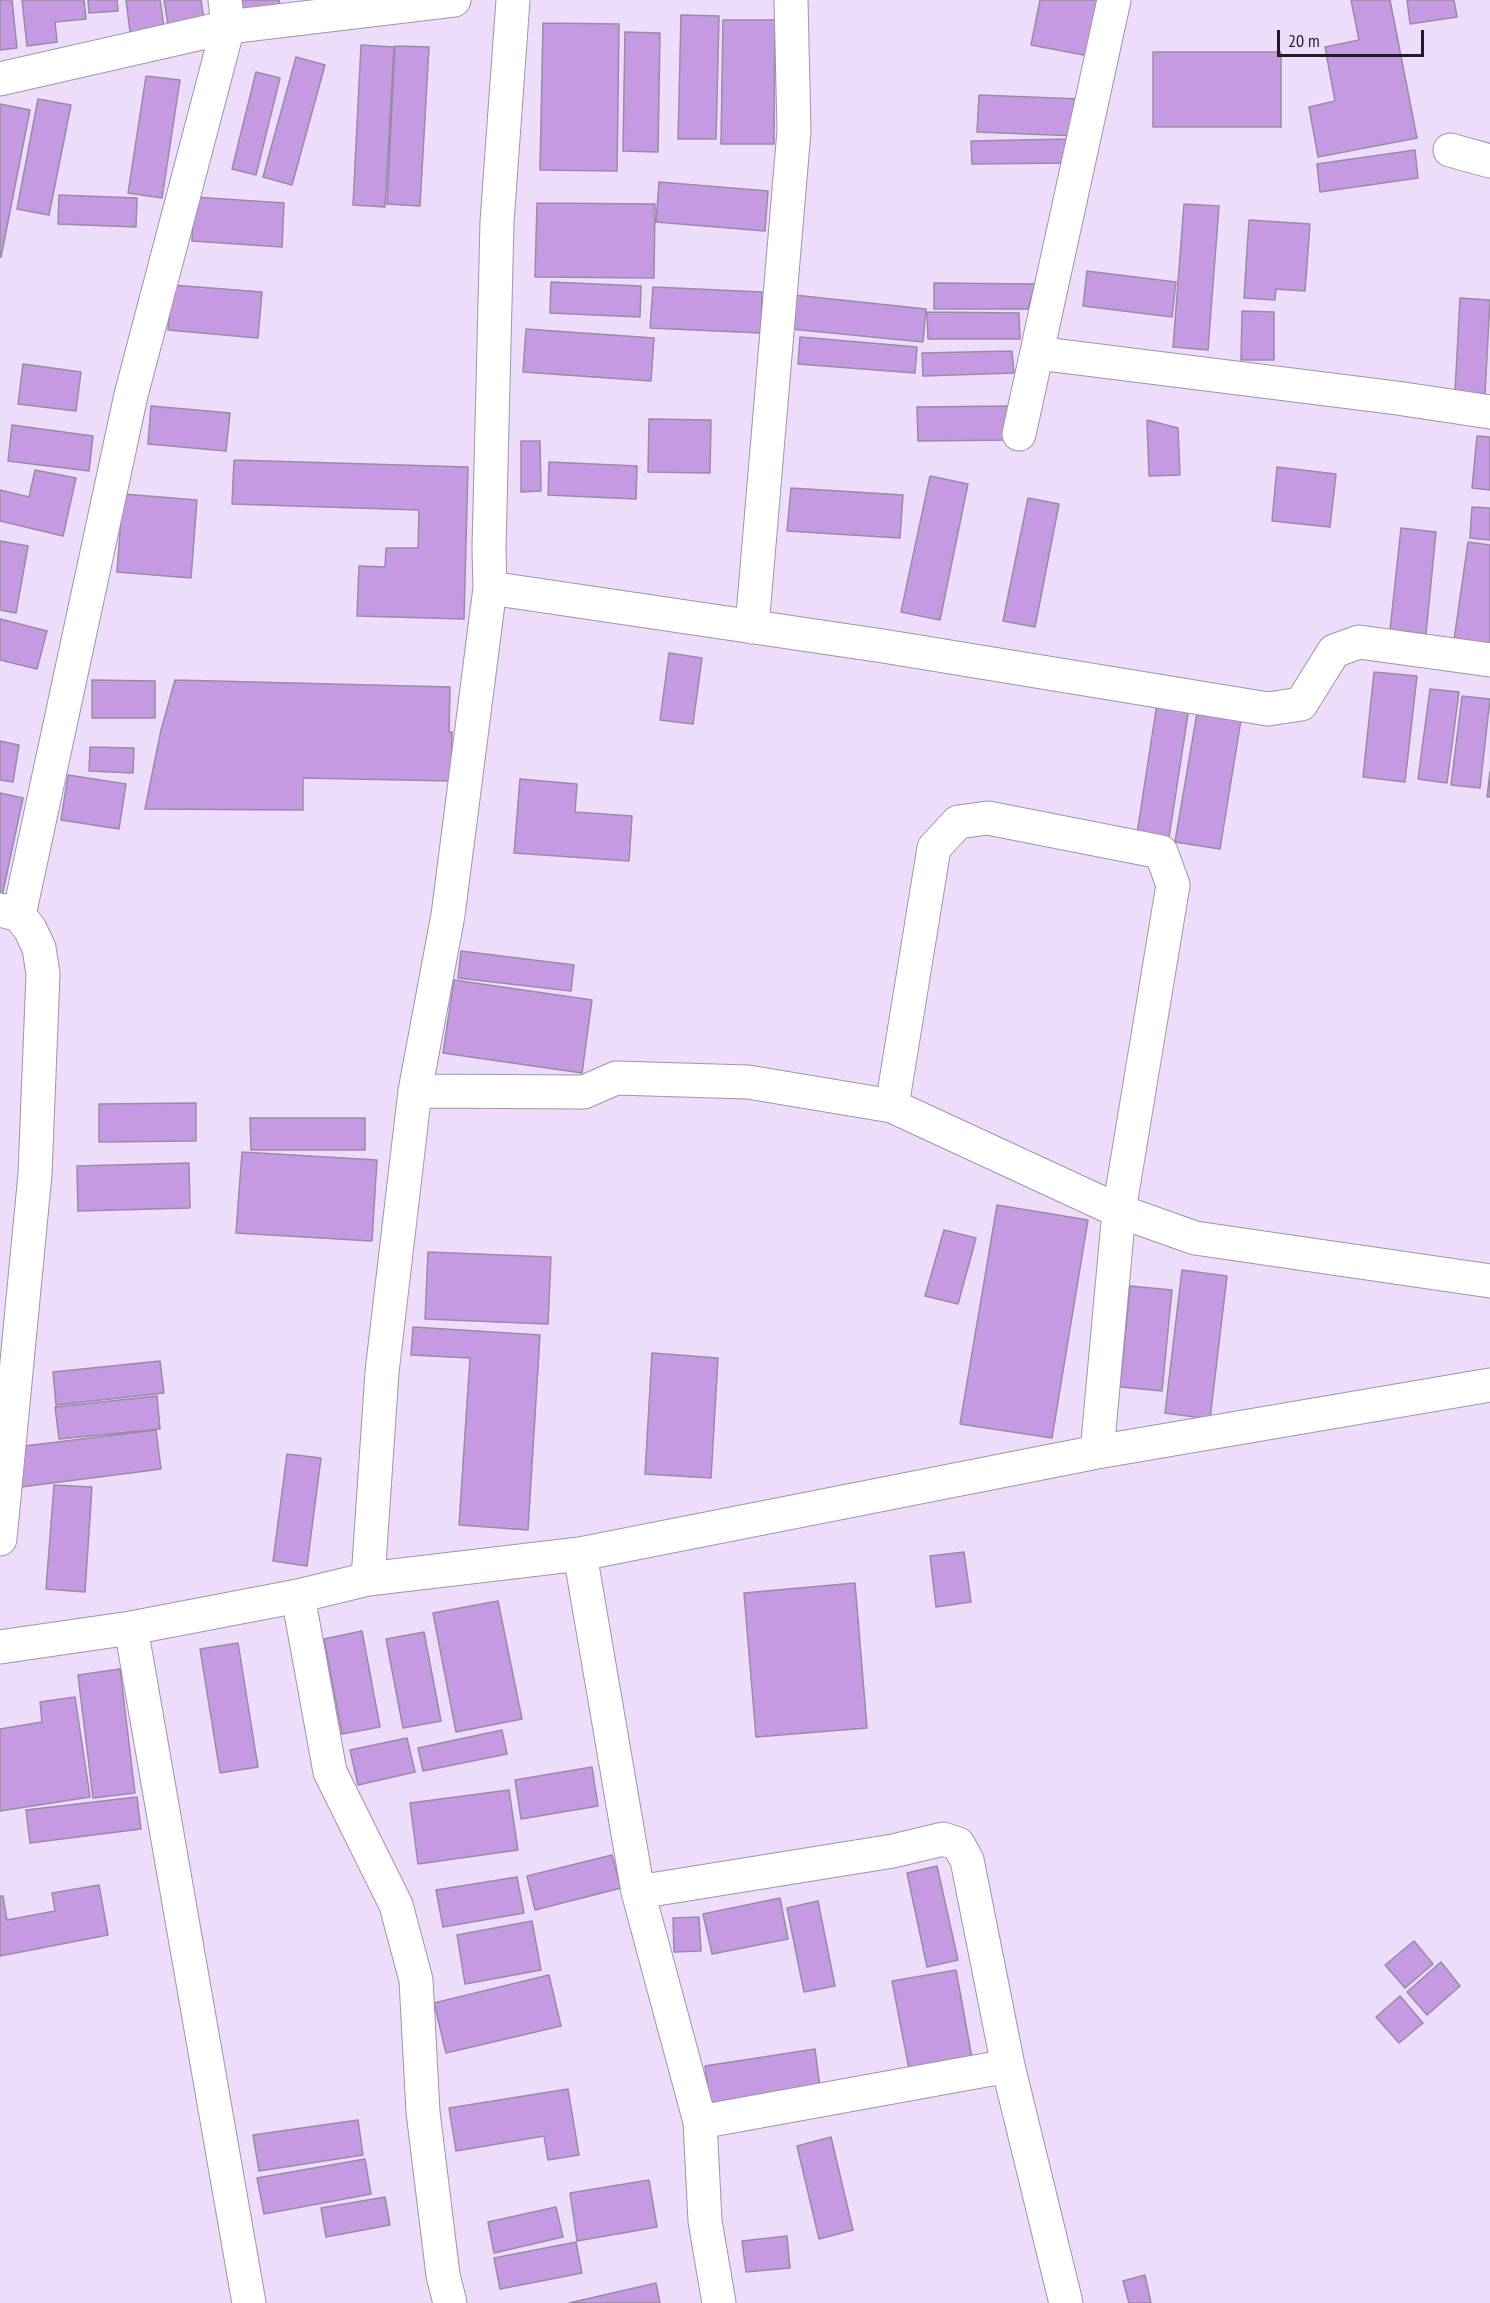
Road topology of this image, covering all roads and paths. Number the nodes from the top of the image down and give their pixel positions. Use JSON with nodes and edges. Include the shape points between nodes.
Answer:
{"nodes":[{"id":1,"x":454,"y":0,"type":"edge"},
{"id":2,"x":513,"y":0,"type":"edge"},
{"id":3,"x":791,"y":0,"type":"edge"},
{"id":4,"x":1114,"y":0,"type":"edge"},
{"id":5,"x":227,"y":14,"type":"edge"},
{"id":6,"x":0,"y":79,"type":"edge"},
{"id":7,"x":1450,"y":150,"type":"dead end"},
{"id":8,"x":1490,"y":161,"type":"edge"},
{"id":9,"x":1036,"y":353,"type":"junction"},
{"id":10,"x":1490,"y":412,"type":"edge"},
{"id":11,"x":1019,"y":434,"type":"dead end"},
{"id":12,"x":490,"y":588,"type":"junction"},
{"id":13,"x":752,"y":627,"type":"junction"},
{"id":14,"x":1490,"y":660,"type":"edge"},
{"id":15,"x":10,"y":913,"type":"edge"},
{"id":16,"x":415,"y":1091,"type":"junction"},
{"id":17,"x":891,"y":1106,"type":"junction"},
{"id":18,"x":1119,"y":1211,"type":"junction"},
{"id":19,"x":1490,"y":1281,"type":"edge"},
{"id":20,"x":1490,"y":1385,"type":"edge"},
{"id":21,"x":1097,"y":1452,"type":"junction"},
{"id":22,"x":0,"y":1539,"type":"edge"},
{"id":23,"x":580,"y":1554,"type":"junction"},
{"id":24,"x":368,"y":1579,"type":"junction"},
{"id":25,"x":298,"y":1596,"type":"junction"},
{"id":26,"x":131,"y":1628,"type":"junction"},
{"id":27,"x":0,"y":1647,"type":"edge"},
{"id":28,"x":638,"y":1892,"type":"junction"},
{"id":29,"x":1008,"y":2066,"type":"junction"},
{"id":30,"x":700,"y":2122,"type":"junction"},
{"id":31,"x":249,"y":2303,"type":"edge"},
{"id":32,"x":450,"y":2303,"type":"edge"},
{"id":33,"x":719,"y":2303,"type":"edge"},
{"id":34,"x":1066,"y":2303,"type":"edge"}],
"edges":[{"from":1,"to":5,"type":"street"},
{"from":2,"to":12,"type":"street","via":[[497,234]]},
{"from":3,"to":13,"type":"street","via":[[794,131]]},
{"from":4,"to":9,"type":"street"},
{"from":5,"to":6,"type":"street"},
{"from":5,"to":15,"type":"street","via":[[131,395]]},
{"from":7,"to":8,"type":"street"},
{"from":9,"to":10,"type":"street"},
{"from":9,"to":11,"type":"street"},
{"from":12,"to":13,"type":"street"},
{"from":12,"to":16,"type":"street","via":[[448,915]]},
{"from":13,"to":14,"type":"street","via":[[1268,709],[1301,704],[1334,651],[1359,642]]},
{"from":15,"to":22,"type":"street","via":[[30,929],[39,948],[43,974],[35,1174]]},
{"from":16,"to":17,"type":"street","via":[[584,1092],[616,1078],[736,1082]]},
{"from":16,"to":24,"type":"street","via":[[382,1372]]},
{"from":17,"to":18,"type":"street"},
{"from":17,"to":18,"type":"street","via":[[934,848],[958,822],[988,818],[1161,852],[1173,885]]},
{"from":18,"to":19,"type":"street","via":[[1195,1238]]},
{"from":18,"to":21,"type":"street"},
{"from":20,"to":21,"type":"street"},
{"from":21,"to":23,"type":"street"},
{"from":23,"to":24,"type":"street"},
{"from":23,"to":28,"type":"street"},
{"from":24,"to":25,"type":"street"},
{"from":25,"to":26,"type":"street"},
{"from":25,"to":32,"type":"street","via":[[330,1772],[396,1905],[416,1980],[423,2112],[443,2275]]},
{"from":26,"to":27,"type":"street"},
{"from":26,"to":31,"type":"street"},
{"from":28,"to":29,"type":"street","via":[[893,1851],[943,1839],[958,1844],[967,1860]]},
{"from":28,"to":30,"type":"street"},
{"from":29,"to":30,"type":"street"},
{"from":29,"to":34,"type":"street"},
{"from":30,"to":33,"type":"street","via":[[705,2221]]}]}
